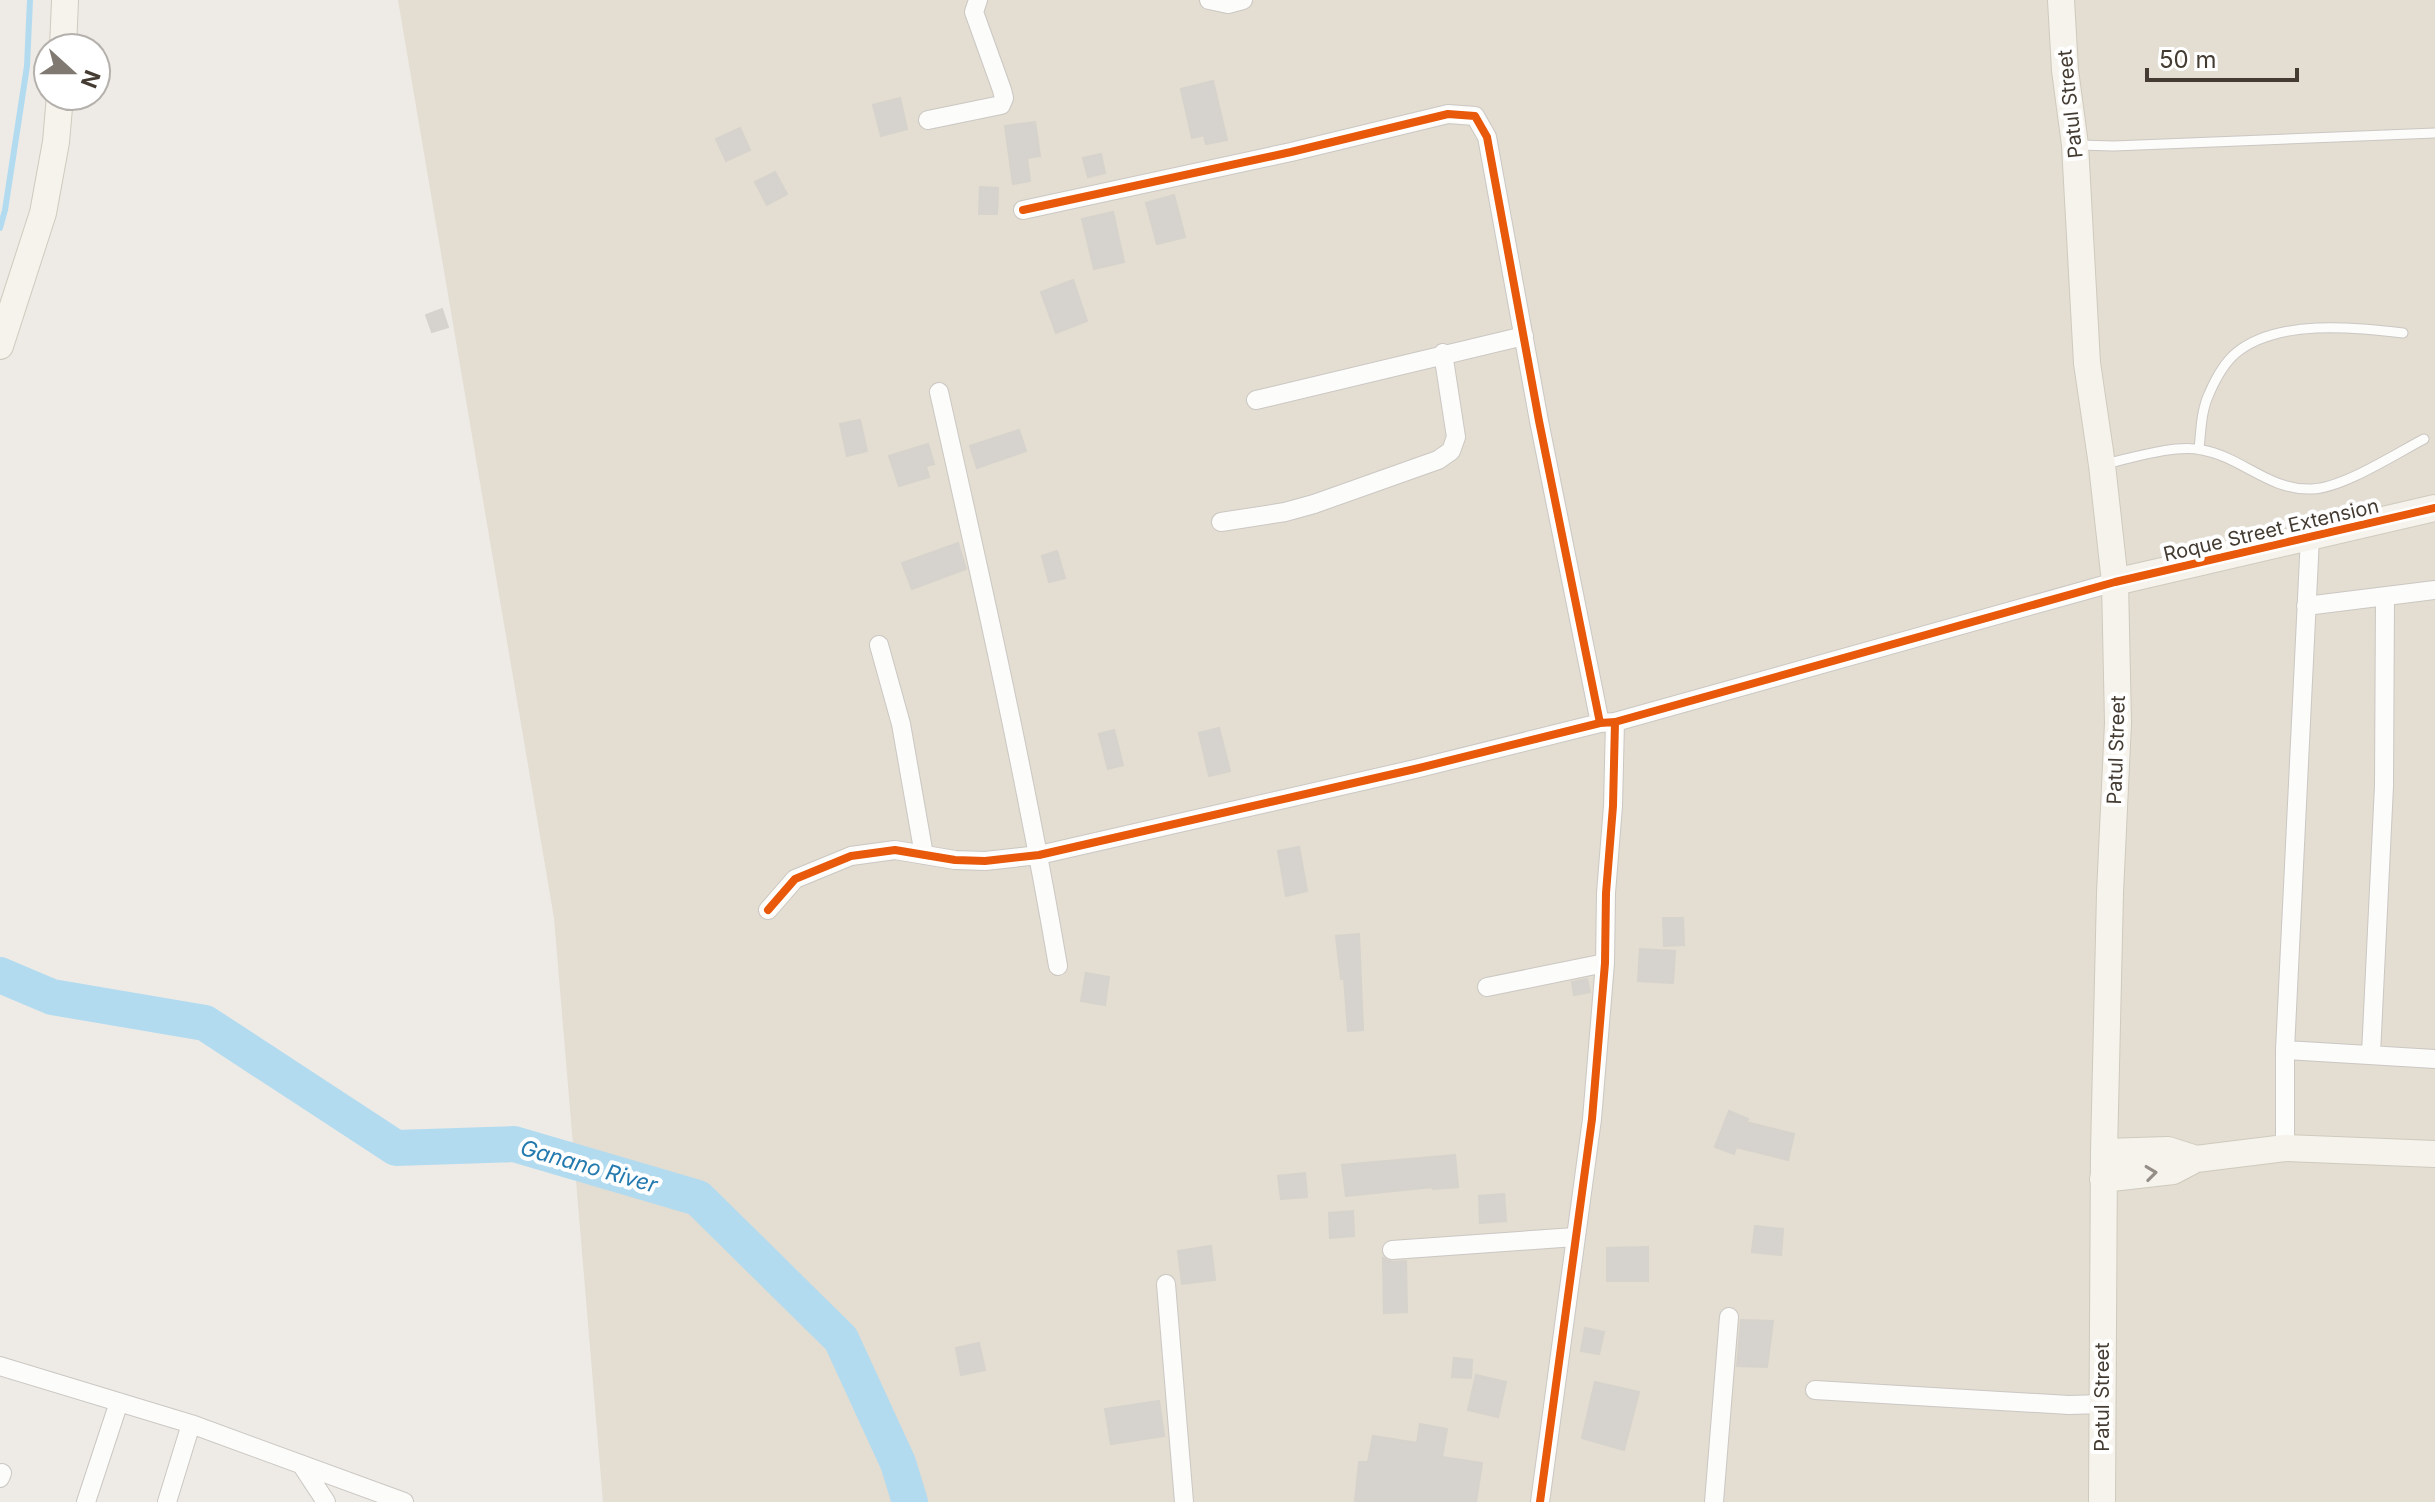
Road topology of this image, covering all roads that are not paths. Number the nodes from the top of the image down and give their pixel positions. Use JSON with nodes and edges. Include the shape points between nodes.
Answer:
{"nodes":[{"id":1,"x":65,"y":0,"type":"edge"},
{"id":2,"x":978,"y":0,"type":"edge"},
{"id":3,"x":1209,"y":0,"type":"edge"},
{"id":4,"x":1243,"y":0,"type":"edge"},
{"id":5,"x":2061,"y":0,"type":"edge"},
{"id":6,"x":64,"y":32,"type":"edge"},
{"id":7,"x":59,"y":112,"type":"edge"},
{"id":8,"x":928,"y":120,"type":"dead end"},
{"id":9,"x":2435,"y":133,"type":"edge"},
{"id":10,"x":2075,"y":145,"type":"junction"},
{"id":11,"x":1023,"y":210,"type":"dead end"},
{"id":12,"x":2403,"y":333,"type":"dead end"},
{"id":13,"x":1524,"y":336,"type":"junction"},
{"id":14,"x":0,"y":346,"type":"edge"},
{"id":15,"x":1443,"y":353,"type":"junction"},
{"id":16,"x":939,"y":392,"type":"dead end"},
{"id":17,"x":1256,"y":400,"type":"dead end"},
{"id":18,"x":2424,"y":439,"type":"dead end"},
{"id":19,"x":2199,"y":449,"type":"junction"},
{"id":20,"x":2102,"y":465,"type":"junction"},
{"id":21,"x":2435,"y":508,"type":"edge"},
{"id":22,"x":1221,"y":522,"type":"dead end"},
{"id":23,"x":2310,"y":537,"type":"junction"},
{"id":24,"x":2115,"y":582,"type":"junction"},
{"id":25,"x":2435,"y":590,"type":"edge"},
{"id":26,"x":2385,"y":598,"type":"junction"},
{"id":27,"x":2306,"y":606,"type":"junction"},
{"id":28,"x":879,"y":645,"type":"dead end"},
{"id":29,"x":1607,"y":722,"type":"junction"},
{"id":30,"x":924,"y":855,"type":"junction"},
{"id":31,"x":1039,"y":855,"type":"junction"},
{"id":32,"x":768,"y":910,"type":"dead end"},
{"id":33,"x":1605,"y":963,"type":"junction"},
{"id":34,"x":1058,"y":966,"type":"dead end"},
{"id":35,"x":1487,"y":987,"type":"dead end"},
{"id":36,"x":2285,"y":1050,"type":"junction"},
{"id":37,"x":2371,"y":1054,"type":"junction"},
{"id":38,"x":2435,"y":1059,"type":"edge"},
{"id":39,"x":2285,"y":1148,"type":"junction"},
{"id":40,"x":2104,"y":1152,"type":"junction"},
{"id":41,"x":2435,"y":1154,"type":"edge"},
{"id":42,"x":2196,"y":1159,"type":"junction"},
{"id":43,"x":2103,"y":1179,"type":"junction"},
{"id":44,"x":1575,"y":1237,"type":"junction"},
{"id":45,"x":1392,"y":1250,"type":"dead end"},
{"id":46,"x":1166,"y":1284,"type":"dead end"},
{"id":47,"x":1729,"y":1317,"type":"dead end"},
{"id":48,"x":0,"y":1366,"type":"edge"},
{"id":49,"x":1815,"y":1390,"type":"dead end"},
{"id":50,"x":119,"y":1402,"type":"junction"},
{"id":51,"x":2101,"y":1404,"type":"junction"},
{"id":52,"x":191,"y":1424,"type":"junction"},
{"id":53,"x":301,"y":1464,"type":"junction"},
{"id":54,"x":397,"y":1501,"type":"edge"},
{"id":55,"x":86,"y":1502,"type":"edge"},
{"id":56,"x":167,"y":1502,"type":"edge"},
{"id":57,"x":326,"y":1502,"type":"edge"},
{"id":58,"x":1184,"y":1502,"type":"edge"},
{"id":59,"x":1540,"y":1502,"type":"edge"},
{"id":60,"x":1714,"y":1502,"type":"edge"},
{"id":61,"x":2102,"y":1502,"type":"edge"}],
"edges":[{"from":1,"to":6,"type":"main road"},
{"from":2,"to":8,"type":"street","via":[[974,12],[1004,98],[1001,105]]},
{"from":3,"to":4,"type":"street"},
{"from":5,"to":10,"type":"main road","name":"Patul Street"},
{"from":7,"to":14,"type":"main road","via":[[43,213]]},
{"from":9,"to":10,"type":"lane"},
{"from":10,"to":20,"type":"main road","name":"Patul Street","via":[[2087,363]]},
{"from":11,"to":13,"type":"street","via":[[1448,114],[1475,116],[1487,137]]},
{"from":12,"to":19,"type":"lane","via":[[2313,329],[2255,342],[2219,373],[2207,397]]},
{"from":13,"to":15,"type":"street"},
{"from":13,"to":29,"type":"street"},
{"from":15,"to":17,"type":"street"},
{"from":15,"to":22,"type":"street","via":[[1456,437],[1451,451],[1314,504]]},
{"from":16,"to":31,"type":"street"},
{"from":18,"to":19,"type":"lane","via":[[2315,489],[2271,482]]},
{"from":19,"to":20,"type":"lane"},
{"from":20,"to":24,"type":"main road","name":"Patul Street"},
{"from":21,"to":23,"type":"main road","name":"Roque Street Extension"},
{"from":23,"to":24,"type":"main road","name":"Roque Street Extension"},
{"from":23,"to":27,"type":"street"},
{"from":24,"to":29,"type":"street"},
{"from":24,"to":40,"type":"main road","name":"Patul Street","via":[[2118,723]]},
{"from":25,"to":26,"type":"street"},
{"from":26,"to":27,"type":"street"},
{"from":26,"to":37,"type":"street","via":[[2384,786]]},
{"from":27,"to":36,"type":"street"},
{"from":28,"to":30,"type":"street","via":[[901,724]]},
{"from":29,"to":31,"type":"street"},
{"from":29,"to":33,"type":"street","via":[[1613,806]]},
{"from":30,"to":31,"type":"street","via":[[985,861]]},
{"from":30,"to":32,"type":"street","via":[[895,850],[822,865],[795,879]]},
{"from":31,"to":34,"type":"street"},
{"from":33,"to":35,"type":"street"},
{"from":33,"to":44,"type":"street","via":[[1592,1119]]},
{"from":36,"to":37,"type":"street"},
{"from":36,"to":39,"type":"street"},
{"from":37,"to":38,"type":"street"},
{"from":39,"to":41,"type":"main road"},
{"from":39,"to":42,"type":"main road"},
{"from":40,"to":42,"type":"main road","via":[[2168,1150]]},
{"from":40,"to":43,"type":"main road","name":"Patul Street"},
{"from":43,"to":42,"type":"main road","one_way":true,"via":[[2173,1171]]},
{"from":43,"to":51,"type":"main road","name":"Patul Street"},
{"from":44,"to":45,"type":"street"},
{"from":44,"to":59,"type":"street"},
{"from":46,"to":58,"type":"street"},
{"from":47,"to":60,"type":"street"},
{"from":48,"to":50,"type":"street"},
{"from":49,"to":51,"type":"street"},
{"from":50,"to":52,"type":"street"},
{"from":50,"to":55,"type":"street"},
{"from":51,"to":61,"type":"main road","name":"Patul Street"},
{"from":52,"to":53,"type":"street"},
{"from":52,"to":56,"type":"street"},
{"from":53,"to":54,"type":"street"},
{"from":53,"to":57,"type":"street"}]}
